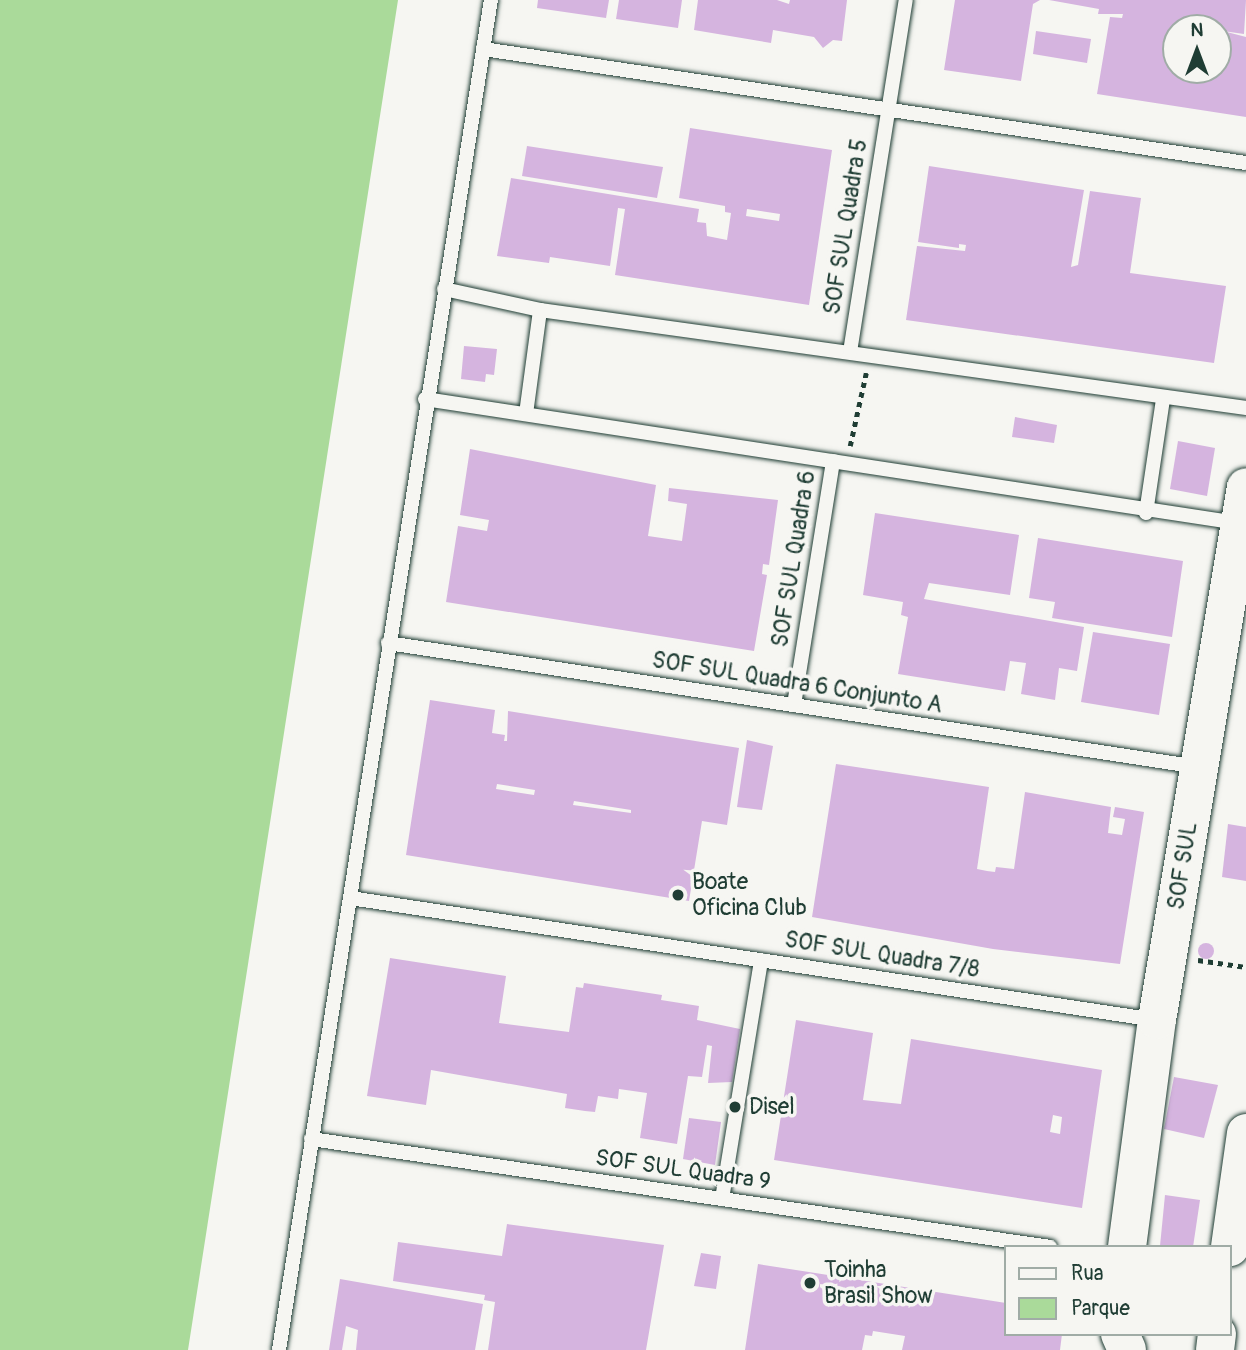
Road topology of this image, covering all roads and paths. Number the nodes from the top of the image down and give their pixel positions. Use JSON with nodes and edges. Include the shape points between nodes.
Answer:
{"nodes":[{"id":1,"x":491,"y":0,"type":"edge"},
{"id":2,"x":906,"y":0,"type":"edge"},
{"id":3,"x":483,"y":49,"type":"junction"},
{"id":4,"x":887,"y":110,"type":"junction"},
{"id":5,"x":1246,"y":163,"type":"edge"},
{"id":6,"x":444,"y":289,"type":"junction"},
{"id":7,"x":540,"y":310,"type":"junction"},
{"id":8,"x":850,"y":352,"type":"junction"},
{"id":9,"x":869,"y":355,"type":"junction"},
{"id":10,"x":425,"y":399,"type":"junction"},
{"id":11,"x":1163,"y":400,"type":"junction"},
{"id":12,"x":1246,"y":408,"type":"edge"},
{"id":13,"x":526,"y":414,"type":"junction"},
{"id":14,"x":840,"y":462,"type":"junction"},
{"id":15,"x":1246,"y":487,"type":"edge"},
{"id":16,"x":1146,"y":513,"type":"junction"},
{"id":17,"x":1240,"y":523,"type":"junction"},
{"id":18,"x":1231,"y":581,"type":"junction"},
{"id":19,"x":1246,"y":635,"type":"edge"},
{"id":20,"x":388,"y":643,"type":"junction"},
{"id":21,"x":1246,"y":673,"type":"edge"},
{"id":22,"x":1210,"y":692,"type":"junction"},
{"id":23,"x":794,"y":705,"type":"junction"},
{"id":24,"x":1200,"y":767,"type":"junction"},
{"id":25,"x":351,"y":898,"type":"junction"},
{"id":26,"x":1168,"y":955,"type":"junction"},
{"id":27,"x":761,"y":960,"type":"junction"},
{"id":28,"x":1246,"y":967,"type":"edge"},
{"id":29,"x":1157,"y":1020,"type":"junction"},
{"id":30,"x":1246,"y":1133,"type":"edge"},
{"id":31,"x":311,"y":1139,"type":"junction"},
{"id":32,"x":722,"y":1199,"type":"junction"},
{"id":33,"x":1036,"y":1245,"type":"edge"},
{"id":34,"x":1127,"y":1245,"type":"edge"},
{"id":35,"x":1230,"y":1245,"type":"edge"},
{"id":36,"x":279,"y":1350,"type":"edge"}],
"edges":[{"from":1,"to":3,"type":"lane"},
{"from":2,"to":4,"type":"lane","name":"SOF SUL Quadra 5"},
{"from":3,"to":4,"type":"lane"},
{"from":3,"to":6,"type":"lane"},
{"from":4,"to":5,"type":"lane"},
{"from":4,"to":8,"type":"lane","name":"SOF SUL Quadra 5"},
{"from":6,"to":7,"type":"lane"},
{"from":6,"to":10,"type":"lane"},
{"from":7,"to":8,"type":"lane"},
{"from":7,"to":13,"type":"lane"},
{"from":8,"to":9,"type":"lane"},
{"from":9,"to":11,"type":"lane"},
{"from":9,"to":14,"type":"path"},
{"from":10,"to":13,"type":"lane"},
{"from":10,"to":20,"type":"lane"},
{"from":11,"to":12,"type":"lane"},
{"from":11,"to":16,"type":"lane"},
{"from":13,"to":14,"type":"lane"},
{"from":14,"to":16,"type":"lane"},
{"from":14,"to":23,"type":"lane","name":"SOF SUL Quadra 6"},
{"from":15,"to":17,"type":"street","name":"SOF SUL"},
{"from":16,"to":17,"type":"lane"},
{"from":17,"to":18,"type":"street","name":"SOF SUL"},
{"from":18,"to":19,"type":"street","via":[[1236,628]]},
{"from":18,"to":22,"type":"street","name":"SOF SUL"},
{"from":20,"to":23,"type":"lane","name":"SOF SUL Quadra 6 Conjunto A"},
{"from":20,"to":25,"type":"lane"},
{"from":21,"to":22,"type":"street","via":[[1230,675]]},
{"from":22,"to":24,"type":"street","name":"SOF SUL"},
{"from":23,"to":24,"type":"lane","name":"SOF SUL Quadra 6 Conjunto A"},
{"from":24,"to":26,"type":"street","name":"SOF SUL"},
{"from":25,"to":27,"type":"lane","name":"SOF SUL Quadra 7/8"},
{"from":25,"to":31,"type":"lane"},
{"from":26,"to":28,"type":"path"},
{"from":26,"to":29,"type":"street","name":"SOF SUL"},
{"from":27,"to":29,"type":"lane","name":"SOF SUL Quadra 7/8"},
{"from":27,"to":32,"type":"lane"},
{"from":29,"to":34,"type":"street","name":"SOF SUL"},
{"from":30,"to":35,"type":"street"},
{"from":31,"to":32,"type":"lane","name":"SOF SUL Quadra 9"},
{"from":31,"to":36,"type":"lane"},
{"from":32,"to":33,"type":"lane","name":"SOF SUL Quadra 9"}]}
